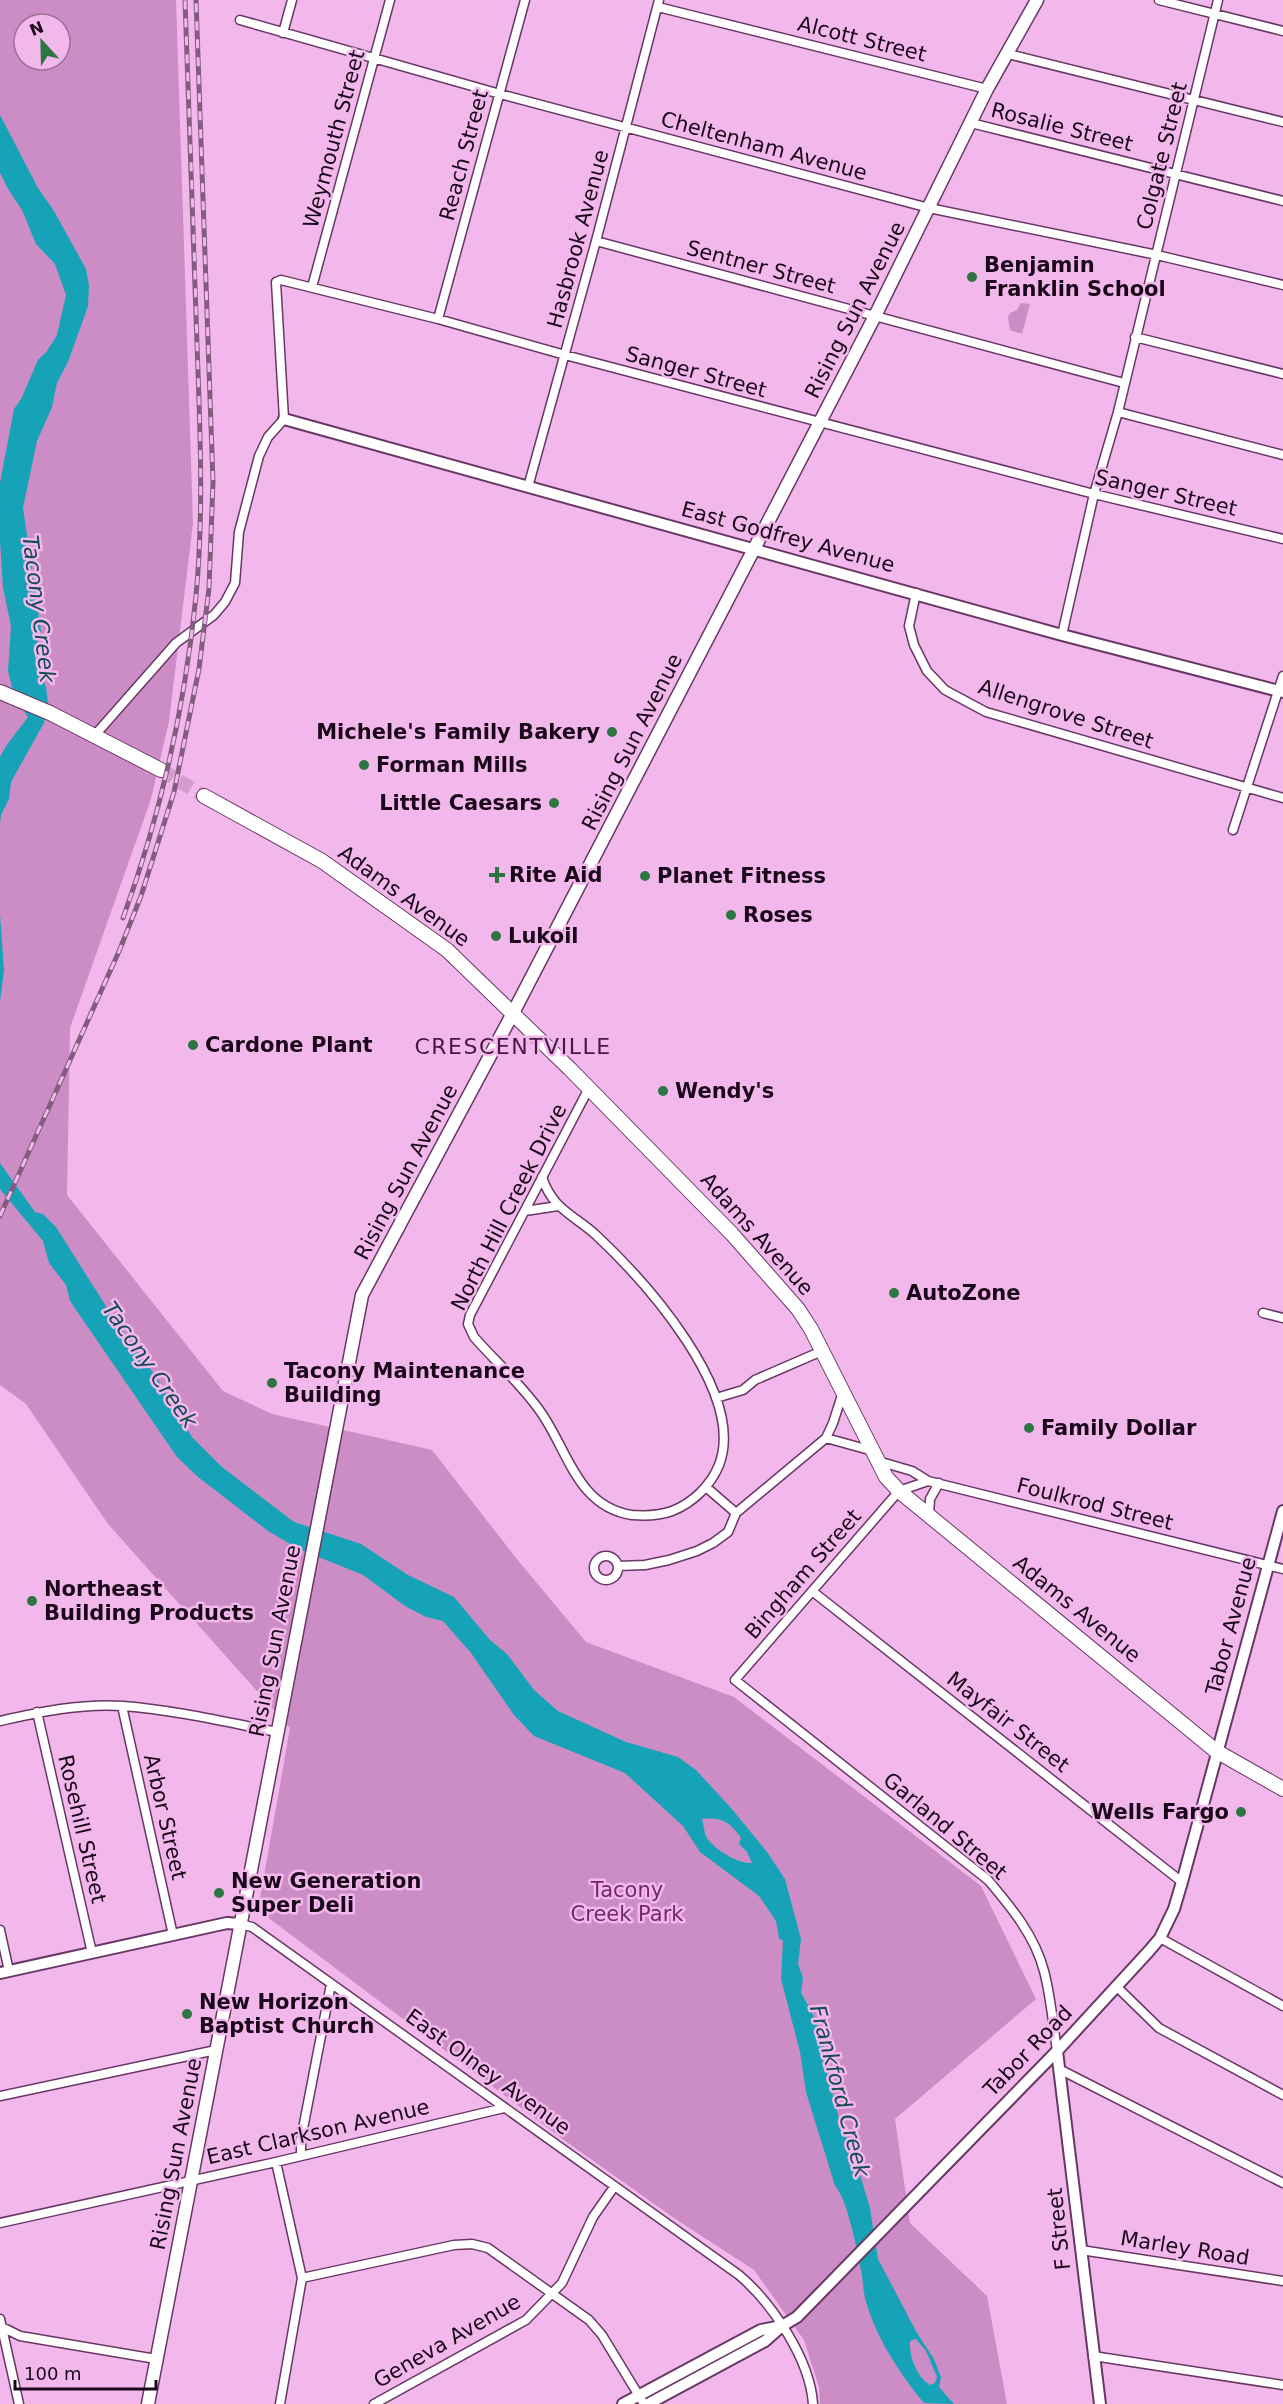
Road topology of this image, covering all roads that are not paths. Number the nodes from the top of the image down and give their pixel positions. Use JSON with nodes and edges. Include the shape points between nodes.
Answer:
{"nodes":[{"id":1,"x":292,"y":0,"type":"edge"},
{"id":2,"x":390,"y":0,"type":"edge"},
{"id":3,"x":525,"y":0,"type":"edge"},
{"id":4,"x":1037,"y":0,"type":"edge"},
{"id":5,"x":1159,"y":0,"type":"edge"},
{"id":6,"x":1218,"y":0,"type":"edge"},
{"id":7,"x":658,"y":3,"type":"edge"},
{"id":8,"x":1215,"y":14,"type":"junction"},
{"id":9,"x":240,"y":20,"type":"dead end"},
{"id":10,"x":1283,"y":31,"type":"edge"},
{"id":11,"x":283,"y":33,"type":"junction"},
{"id":12,"x":1008,"y":54,"type":"junction"},
{"id":13,"x":374,"y":59,"type":"junction"},
{"id":14,"x":987,"y":89,"type":"junction"},
{"id":15,"x":500,"y":94,"type":"junction"},
{"id":16,"x":1194,"y":99,"type":"junction"},
{"id":17,"x":1283,"y":122,"type":"edge"},
{"id":18,"x":971,"y":123,"type":"junction"},
{"id":19,"x":627,"y":128,"type":"junction"},
{"id":20,"x":1176,"y":175,"type":"junction"},
{"id":21,"x":1283,"y":201,"type":"edge"},
{"id":22,"x":929,"y":208,"type":"junction"},
{"id":23,"x":596,"y":241,"type":"junction"},
{"id":24,"x":1156,"y":255,"type":"junction"},
{"id":25,"x":1283,"y":285,"type":"edge"},
{"id":26,"x":312,"y":287,"type":"junction"},
{"id":27,"x":874,"y":316,"type":"junction"},
{"id":28,"x":438,"y":319,"type":"junction"},
{"id":29,"x":1135,"y":337,"type":"junction"},
{"id":30,"x":565,"y":355,"type":"junction"},
{"id":31,"x":1283,"y":374,"type":"edge"},
{"id":32,"x":1125,"y":383,"type":"junction"},
{"id":33,"x":1118,"y":412,"type":"junction"},
{"id":34,"x":284,"y":419,"type":"junction"},
{"id":35,"x":818,"y":423,"type":"junction"},
{"id":36,"x":1283,"y":454,"type":"edge"},
{"id":37,"x":528,"y":487,"type":"junction"},
{"id":38,"x":1094,"y":495,"type":"junction"},
{"id":39,"x":1283,"y":540,"type":"edge"},
{"id":40,"x":753,"y":548,"type":"junction"},
{"id":41,"x":916,"y":593,"type":"junction"},
{"id":42,"x":1062,"y":634,"type":"junction"},
{"id":43,"x":1283,"y":676,"type":"edge"},
{"id":44,"x":0,"y":692,"type":"edge"},
{"id":45,"x":1280,"y":692,"type":"edge"},
{"id":46,"x":95,"y":735,"type":"junction"},
{"id":47,"x":161,"y":770,"type":"tunnel mouth"},
{"id":48,"x":1247,"y":788,"type":"junction"},
{"id":49,"x":204,"y":796,"type":"tunnel mouth"},
{"id":50,"x":1283,"y":798,"type":"edge"},
{"id":51,"x":1233,"y":830,"type":"dead end"},
{"id":52,"x":513,"y":1013,"type":"junction"},
{"id":53,"x":589,"y":1088,"type":"junction"},
{"id":54,"x":542,"y":1177,"type":"junction"},
{"id":55,"x":558,"y":1206,"type":"junction"},
{"id":56,"x":525,"y":1211,"type":"junction"},
{"id":57,"x":1263,"y":1313,"type":"dead end"},
{"id":58,"x":1283,"y":1318,"type":"edge"},
{"id":59,"x":822,"y":1351,"type":"junction"},
{"id":60,"x":843,"y":1392,"type":"junction"},
{"id":61,"x":716,"y":1398,"type":"junction"},
{"id":62,"x":826,"y":1438,"type":"junction"},
{"id":63,"x":875,"y":1456,"type":"junction"},
{"id":64,"x":928,"y":1481,"type":"junction"},
{"id":65,"x":939,"y":1483,"type":"junction"},
{"id":66,"x":706,"y":1487,"type":"junction"},
{"id":67,"x":899,"y":1491,"type":"junction"},
{"id":68,"x":1283,"y":1510,"type":"edge"},
{"id":69,"x":736,"y":1513,"type":"junction"},
{"id":70,"x":929,"y":1515,"type":"junction"},
{"id":71,"x":1268,"y":1565,"type":"junction"},
{"id":72,"x":618,"y":1566,"type":"dead end"},
{"id":73,"x":1283,"y":1569,"type":"edge"},
{"id":74,"x":812,"y":1591,"type":"junction"},
{"id":75,"x":735,"y":1680,"type":"joint"},
{"id":76,"x":122,"y":1706,"type":"junction"},
{"id":77,"x":37,"y":1712,"type":"junction"},
{"id":78,"x":0,"y":1721,"type":"edge"},
{"id":79,"x":277,"y":1732,"type":"junction"},
{"id":80,"x":1216,"y":1751,"type":"junction"},
{"id":81,"x":1283,"y":1789,"type":"edge"},
{"id":82,"x":1182,"y":1882,"type":"junction"},
{"id":83,"x":240,"y":1924,"type":"junction"},
{"id":84,"x":0,"y":1930,"type":"edge"},
{"id":85,"x":173,"y":1935,"type":"junction"},
{"id":86,"x":1160,"y":1938,"type":"junction"},
{"id":87,"x":92,"y":1953,"type":"junction"},
{"id":88,"x":5,"y":1972,"type":"edge"},
{"id":89,"x":331,"y":1983,"type":"junction"},
{"id":90,"x":1116,"y":1986,"type":"junction"},
{"id":91,"x":1283,"y":2006,"type":"edge"},
{"id":92,"x":216,"y":2050,"type":"junction"},
{"id":93,"x":1057,"y":2051,"type":"junction"},
{"id":94,"x":1059,"y":2068,"type":"junction"},
{"id":95,"x":1283,"y":2095,"type":"edge"},
{"id":96,"x":0,"y":2096,"type":"edge"},
{"id":97,"x":504,"y":2108,"type":"junction"},
{"id":98,"x":301,"y":2156,"type":"junction"},
{"id":99,"x":276,"y":2162,"type":"junction"},
{"id":100,"x":193,"y":2180,"type":"junction"},
{"id":101,"x":1283,"y":2183,"type":"edge"},
{"id":102,"x":614,"y":2187,"type":"junction"},
{"id":103,"x":0,"y":2223,"type":"edge"},
{"id":104,"x":1081,"y":2250,"type":"junction"},
{"id":105,"x":302,"y":2278,"type":"junction"},
{"id":106,"x":1283,"y":2281,"type":"edge"},
{"id":107,"x":553,"y":2294,"type":"junction"},
{"id":108,"x":1,"y":2324,"type":"edge"},
{"id":109,"x":782,"y":2326,"type":"junction"},
{"id":110,"x":1093,"y":2356,"type":"junction"},
{"id":111,"x":156,"y":2359,"type":"junction"},
{"id":112,"x":1283,"y":2385,"type":"edge"},
{"id":113,"x":644,"y":2401,"type":"edge"},
{"id":114,"x":19,"y":2404,"type":"edge"},
{"id":115,"x":148,"y":2404,"type":"edge"},
{"id":116,"x":280,"y":2404,"type":"edge"},
{"id":117,"x":374,"y":2404,"type":"edge"},
{"id":118,"x":624,"y":2404,"type":"edge"},
{"id":119,"x":813,"y":2404,"type":"edge"},
{"id":120,"x":1100,"y":2404,"type":"edge"}],
"edges":[{"from":1,"to":11,"type":"street"},
{"from":2,"to":13,"type":"street","name":"Weymouth Street"},
{"from":3,"to":15,"type":"street","name":"Reach Street"},
{"from":4,"to":12,"type":"main road","name":"Rising Sun Avenue"},
{"from":5,"to":8,"type":"street"},
{"from":6,"to":8,"type":"street","name":"Colgate Street"},
{"from":7,"to":14,"type":"street","name":"Alcott Street"},
{"from":7,"to":19,"type":"street","name":"Hasbrook Avenue"},
{"from":8,"to":10,"type":"street"},
{"from":8,"to":16,"type":"street","name":"Colgate Street"},
{"from":9,"to":11,"type":"street","name":"Cheltenham Avenue"},
{"from":11,"to":13,"type":"street","name":"Cheltenham Avenue"},
{"from":12,"to":14,"type":"main road","name":"Rising Sun Avenue"},
{"from":12,"to":16,"type":"street"},
{"from":13,"to":15,"type":"street","name":"Cheltenham Avenue"},
{"from":13,"to":26,"type":"street","name":"Weymouth Street"},
{"from":14,"to":18,"type":"main road","name":"Rising Sun Avenue"},
{"from":15,"to":19,"type":"street","name":"Cheltenham Avenue"},
{"from":15,"to":28,"type":"street","name":"Reach Street"},
{"from":16,"to":17,"type":"street"},
{"from":16,"to":20,"type":"street","name":"Colgate Street"},
{"from":18,"to":20,"type":"street","name":"Rosalie Street"},
{"from":18,"to":22,"type":"main road","name":"Rising Sun Avenue"},
{"from":19,"to":22,"type":"street","name":"Cheltenham Avenue"},
{"from":19,"to":23,"type":"street","name":"Hasbrook Avenue"},
{"from":20,"to":21,"type":"street","name":"Rosalie Street"},
{"from":20,"to":24,"type":"street","name":"Colgate Street"},
{"from":22,"to":24,"type":"street","name":"Cheltenham Avenue"},
{"from":22,"to":27,"type":"main road","name":"Rising Sun Avenue"},
{"from":23,"to":27,"type":"street","name":"Sentner Street"},
{"from":23,"to":30,"type":"street","name":"Hasbrook Avenue"},
{"from":24,"to":25,"type":"street","name":"Cheltenham Avenue"},
{"from":24,"to":29,"type":"street","name":"Colgate Street"},
{"from":26,"to":28,"type":"street","name":"Sanger Street"},
{"from":26,"to":34,"type":"street","name":"Sanger Street","via":[[286,280],[276,282]]},
{"from":27,"to":32,"type":"street","name":"Sentner Street"},
{"from":27,"to":35,"type":"main road","name":"Rising Sun Avenue"},
{"from":28,"to":30,"type":"street","name":"Sanger Street"},
{"from":29,"to":31,"type":"street"},
{"from":29,"to":32,"type":"street","name":"Colgate Street"},
{"from":30,"to":35,"type":"street","name":"Sanger Street"},
{"from":30,"to":37,"type":"street","name":"Hasbrook Avenue"},
{"from":32,"to":33,"type":"street","name":"Colgate Street"},
{"from":33,"to":36,"type":"street"},
{"from":33,"to":38,"type":"street","name":"Colgate Street"},
{"from":34,"to":37,"type":"street","name":"East Godfrey Avenue"},
{"from":34,"to":46,"type":"street","via":[[268,437],[259,456],[239,532],[235,583],[225,602],[176,643]]},
{"from":35,"to":38,"type":"street","name":"Sanger Street"},
{"from":35,"to":40,"type":"main road","name":"Rising Sun Avenue"},
{"from":37,"to":40,"type":"street","name":"East Godfrey Avenue"},
{"from":38,"to":39,"type":"street","name":"Sanger Street"},
{"from":38,"to":42,"type":"street","name":"Colgate Street"},
{"from":40,"to":41,"type":"street","name":"East Godfrey Avenue"},
{"from":40,"to":52,"type":"main road","name":"Rising Sun Avenue"},
{"from":41,"to":42,"type":"street","name":"East Godfrey Avenue"},
{"from":41,"to":48,"type":"street","name":"Allengrove Street","via":[[909,626],[914,645],[927,670],[945,690],[986,712]]},
{"from":42,"to":45,"type":"street","name":"East Godfrey Avenue"},
{"from":43,"to":45,"type":"street"},
{"from":44,"to":46,"type":"highway"},
{"from":45,"to":48,"type":"street"},
{"from":46,"to":47,"type":"highway"},
{"from":48,"to":50,"type":"street","name":"Allengrove Street"},
{"from":48,"to":51,"type":"street"},
{"from":49,"to":52,"type":"highway","name":"Adams Avenue","via":[[356,884],[447,950]]},
{"from":52,"to":53,"type":"highway","name":"Adams Avenue"},
{"from":52,"to":79,"type":"main road","name":"Rising Sun Avenue","via":[[362,1295]]},
{"from":53,"to":54,"type":"street","name":"North Hill Creek Drive"},
{"from":53,"to":59,"type":"highway","name":"Adams Avenue","via":[[770,1275],[798,1310]]},
{"from":54,"to":55,"type":"street"},
{"from":54,"to":56,"type":"street","name":"North Hill Creek Drive"},
{"from":55,"to":56,"type":"street"},
{"from":55,"to":61,"type":"street","via":[[594,1234],[640,1279],[681,1334]]},
{"from":56,"to":66,"type":"street","name":"North Hill Creek Drive","via":[[470,1314],[468,1324],[474,1337],[540,1410],[582,1486],[596,1500],[624,1513],[654,1516],[688,1503]]},
{"from":57,"to":58,"type":"street"},
{"from":59,"to":60,"type":"highway","name":"Adams Avenue"},
{"from":59,"to":61,"type":"street"},
{"from":60,"to":62,"type":"street"},
{"from":60,"to":63,"type":"highway","name":"Adams Avenue"},
{"from":61,"to":66,"type":"street","via":[[723,1421],[724,1447],[717,1470]]},
{"from":62,"to":63,"type":"street"},
{"from":62,"to":69,"type":"street"},
{"from":63,"to":64,"type":"street"},
{"from":63,"to":67,"type":"highway","name":"Adams Avenue"},
{"from":64,"to":65,"type":"street","name":"Foulkrod Street"},
{"from":64,"to":67,"type":"street","name":"Foulkrod Street"},
{"from":65,"to":70,"type":"street","via":[[930,1499]]},
{"from":65,"to":71,"type":"street","name":"Foulkrod Street"},
{"from":66,"to":69,"type":"street"},
{"from":67,"to":70,"type":"highway","name":"Adams Avenue"},
{"from":67,"to":74,"type":"street","name":"Bingham Street"},
{"from":68,"to":71,"type":"street","name":"Tabor Avenue"},
{"from":69,"to":72,"type":"street","via":[[728,1532],[697,1551],[645,1565]]},
{"from":70,"to":80,"type":"highway","name":"Adams Avenue"},
{"from":71,"to":73,"type":"street","name":"Foulkrod Street"},
{"from":71,"to":80,"type":"street","name":"Tabor Avenue"},
{"from":74,"to":75,"type":"street","name":"Bingham Street"},
{"from":74,"to":82,"type":"street","name":"Mayfair Street"},
{"from":75,"to":93,"type":"street","name":"Garland Street","via":[[988,1880],[1026,1929],[1044,1971]]},
{"from":76,"to":77,"type":"street"},
{"from":76,"to":79,"type":"street"},
{"from":76,"to":85,"type":"street","name":"Arbor Street"},
{"from":77,"to":78,"type":"street"},
{"from":77,"to":87,"type":"street","name":"Rosehill Street"},
{"from":79,"to":83,"type":"main road","name":"Rising Sun Avenue"},
{"from":80,"to":81,"type":"highway","name":"Adams Avenue"},
{"from":80,"to":82,"type":"street","name":"Tabor Road"},
{"from":82,"to":86,"type":"street","name":"Tabor Road"},
{"from":83,"to":85,"type":"street","via":[[227,1923]]},
{"from":83,"to":89,"type":"street","name":"East Olney Avenue","via":[[252,1927]]},
{"from":83,"to":92,"type":"main road","name":"Rising Sun Avenue"},
{"from":84,"to":88,"type":"street"},
{"from":85,"to":87,"type":"street"},
{"from":86,"to":90,"type":"street","name":"Tabor Road"},
{"from":86,"to":91,"type":"street"},
{"from":87,"to":88,"type":"street"},
{"from":89,"to":97,"type":"street","name":"East Olney Avenue"},
{"from":89,"to":98,"type":"street"},
{"from":90,"to":93,"type":"street","name":"Tabor Road"},
{"from":90,"to":95,"type":"street","via":[[1159,2028]]},
{"from":92,"to":96,"type":"street"},
{"from":92,"to":100,"type":"main road","name":"Rising Sun Avenue"},
{"from":93,"to":94,"type":"street","name":"F Street"},
{"from":93,"to":109,"type":"street","name":"Tabor Road","via":[[797,2317]]},
{"from":94,"to":101,"type":"street"},
{"from":94,"to":104,"type":"street","name":"F Street"},
{"from":97,"to":98,"type":"street","name":"East Clarkson Avenue"},
{"from":97,"to":102,"type":"street","name":"East Olney Avenue"},
{"from":98,"to":99,"type":"street","name":"East Clarkson Avenue"},
{"from":99,"to":100,"type":"street","name":"East Clarkson Avenue"},
{"from":99,"to":105,"type":"street"},
{"from":100,"to":103,"type":"street","name":"East Clarkson Avenue"},
{"from":100,"to":111,"type":"main road","name":"Rising Sun Avenue"},
{"from":102,"to":107,"type":"street","name":"Geneva Avenue","via":[[593,2217],[572,2265]]},
{"from":102,"to":109,"type":"street","name":"East Olney Avenue","via":[[754,2287]]},
{"from":104,"to":106,"type":"street","name":"Marley Road"},
{"from":104,"to":110,"type":"street","name":"F Street"},
{"from":105,"to":107,"type":"street","via":[[472,2244],[502,2256]]},
{"from":105,"to":116,"type":"street"},
{"from":107,"to":113,"type":"street","via":[[589,2320],[602,2335]]},
{"from":107,"to":117,"type":"street","name":"Geneva Avenue","via":[[526,2320]]},
{"from":108,"to":111,"type":"street","via":[[20,2336]]},
{"from":108,"to":114,"type":"street"},
{"from":109,"to":113,"type":"street","via":[[761,2330]]},
{"from":109,"to":119,"type":"street","via":[[809,2380]]},
{"from":110,"to":112,"type":"street"},
{"from":110,"to":120,"type":"street","name":"F Street"},
{"from":111,"to":115,"type":"main road","name":"Rising Sun Avenue"},
{"from":113,"to":118,"type":"street"}]}
